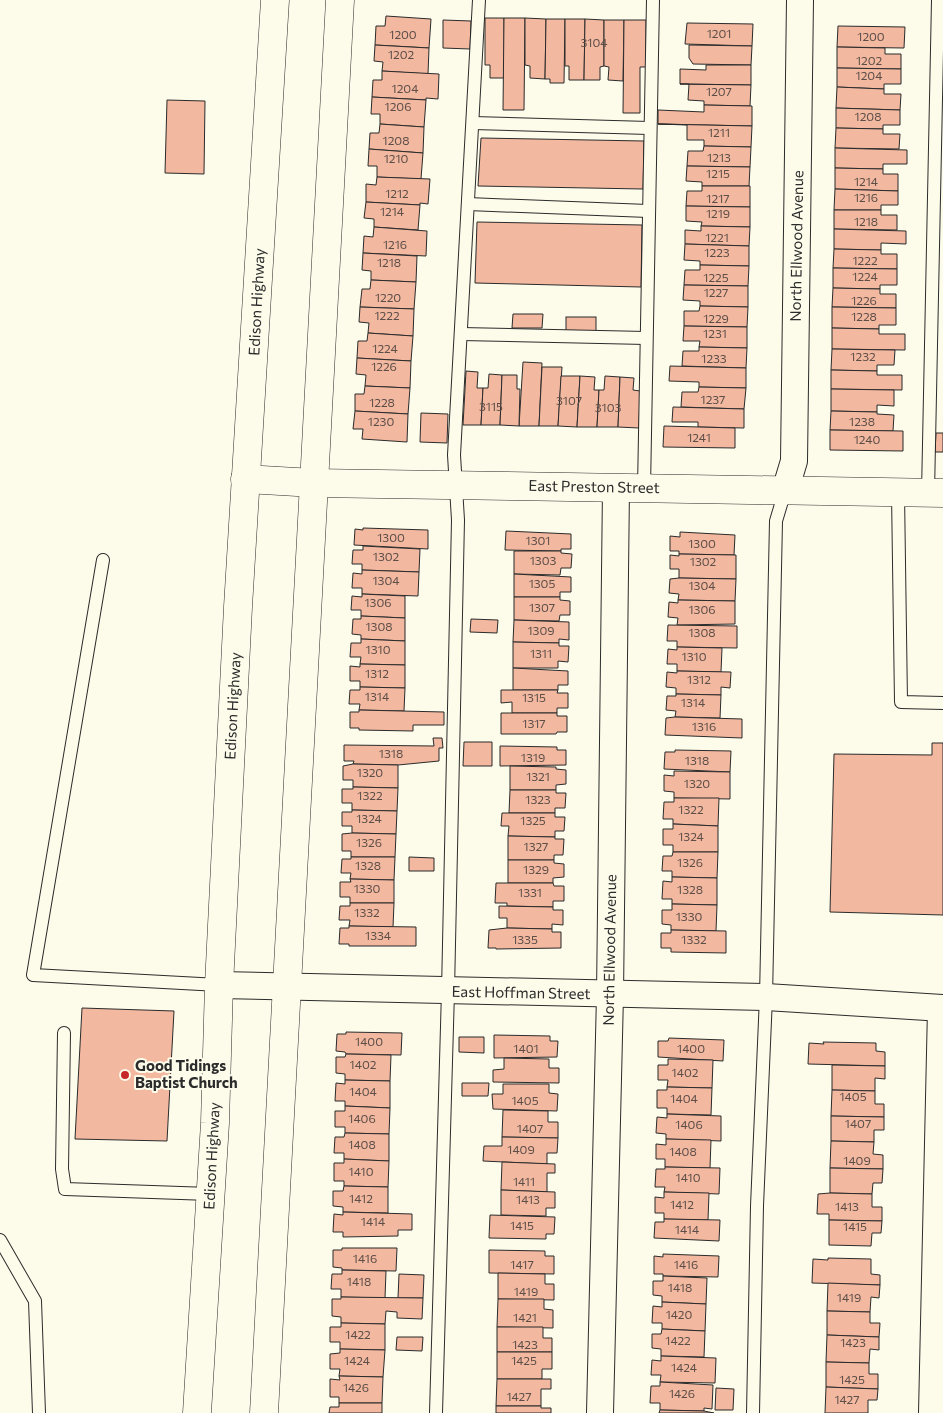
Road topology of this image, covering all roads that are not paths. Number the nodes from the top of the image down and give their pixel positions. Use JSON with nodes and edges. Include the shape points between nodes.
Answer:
{"nodes":[{"id":1,"x":275,"y":0,"type":"edge"},
{"id":2,"x":340,"y":0,"type":"edge"},
{"id":3,"x":479,"y":0,"type":"edge"},
{"id":4,"x":653,"y":0,"type":"edge"},
{"id":5,"x":800,"y":0,"type":"edge"},
{"id":6,"x":938,"y":0,"type":"edge"},
{"id":7,"x":473,"y":123,"type":"junction"},
{"id":8,"x":649,"y":128,"type":"junction"},
{"id":9,"x":468,"y":204,"type":"junction"},
{"id":10,"x":648,"y":211,"type":"junction"},
{"id":11,"x":461,"y":334,"type":"junction"},
{"id":12,"x":646,"y":338,"type":"junction"},
{"id":13,"x":245,"y":479,"type":"junction"},
{"id":14,"x":314,"y":483,"type":"junction"},
{"id":15,"x":457,"y":485,"type":"junction"},
{"id":16,"x":616,"y":488,"type":"junction"},
{"id":17,"x":644,"y":488,"type":"junction"},
{"id":18,"x":786,"y":490,"type":"junction"},
{"id":19,"x":898,"y":493,"type":"junction"},
{"id":20,"x":936,"y":493,"type":"edge"},
{"id":21,"x":103,"y":560,"type":"dead end"},
{"id":22,"x":943,"y":703,"type":"edge"},
{"id":23,"x":219,"y":984,"type":"junction"},
{"id":24,"x":287,"y":987,"type":"junction"},
{"id":25,"x":448,"y":991,"type":"junction"},
{"id":26,"x":610,"y":995,"type":"junction"},
{"id":27,"x":766,"y":998,"type":"junction"},
{"id":28,"x":942,"y":1008,"type":"edge"},
{"id":29,"x":64,"y":1033,"type":"dead end"},
{"id":30,"x":210,"y":1194,"type":"junction"},
{"id":31,"x":0,"y":1240,"type":"edge"},
{"id":32,"x":39,"y":1413,"type":"edge"},
{"id":33,"x":197,"y":1413,"type":"edge"},
{"id":34,"x":264,"y":1413,"type":"edge"},
{"id":35,"x":436,"y":1413,"type":"edge"},
{"id":36,"x":600,"y":1413,"type":"edge"},
{"id":37,"x":753,"y":1413,"type":"edge"},
{"id":38,"x":932,"y":1413,"type":"edge"}],
"edges":[{"from":1,"to":13,"type":"main road","name":"Edison Highway"},
{"from":2,"to":14,"type":"main road"},
{"from":3,"to":7,"type":"lane"},
{"from":4,"to":8,"type":"lane"},
{"from":5,"to":18,"type":"street","name":"North Ellwood Avenue","via":[[794,461]]},
{"from":6,"to":20,"type":"lane"},
{"from":7,"to":8,"type":"lane"},
{"from":7,"to":9,"type":"lane"},
{"from":8,"to":10,"type":"lane"},
{"from":9,"to":10,"type":"lane"},
{"from":9,"to":11,"type":"lane"},
{"from":10,"to":12,"type":"lane"},
{"from":11,"to":12,"type":"lane"},
{"from":11,"to":15,"type":"lane","via":[[454,455]]},
{"from":12,"to":17,"type":"lane"},
{"from":13,"to":14,"type":"main road","name":"East Preston Street"},
{"from":13,"to":23,"type":"main road","name":"Edison Highway"},
{"from":14,"to":15,"type":"main road","name":"East Preston Street"},
{"from":14,"to":24,"type":"main road"},
{"from":15,"to":16,"type":"main road","name":"East Preston Street"},
{"from":15,"to":25,"type":"lane"},
{"from":16,"to":17,"type":"main road","name":"East Preston Street"},
{"from":16,"to":26,"type":"street","name":"North Ellwood Avenue"},
{"from":17,"to":18,"type":"main road","name":"East Preston Street"},
{"from":18,"to":19,"type":"main road","name":"East Preston Street"},
{"from":18,"to":27,"type":"lane","via":[[776,521]]},
{"from":19,"to":20,"type":"main road","name":"East Preston Street"},
{"from":19,"to":22,"type":"lane","via":[[901,702]]},
{"from":21,"to":23,"type":"lane","via":[[33,975]]},
{"from":23,"to":24,"type":"street","name":"East Hoffman Street"},
{"from":23,"to":30,"type":"main road","name":"Edison Highway"},
{"from":24,"to":25,"type":"street","name":"East Hoffman Street"},
{"from":24,"to":34,"type":"main road"},
{"from":25,"to":26,"type":"street","name":"East Hoffman Street"},
{"from":25,"to":35,"type":"lane"},
{"from":26,"to":27,"type":"street","name":"East Hoffman Street"},
{"from":26,"to":36,"type":"street","name":"North Ellwood Avenue"},
{"from":27,"to":28,"type":"street","name":"East Hoffman Street"},
{"from":27,"to":37,"type":"lane"},
{"from":28,"to":38,"type":"street"},
{"from":29,"to":30,"type":"lane","via":[[62,1169],[65,1188]]},
{"from":30,"to":33,"type":"main road","name":"Edison Highway"},
{"from":31,"to":32,"type":"lane","via":[[35,1302]]}]}
